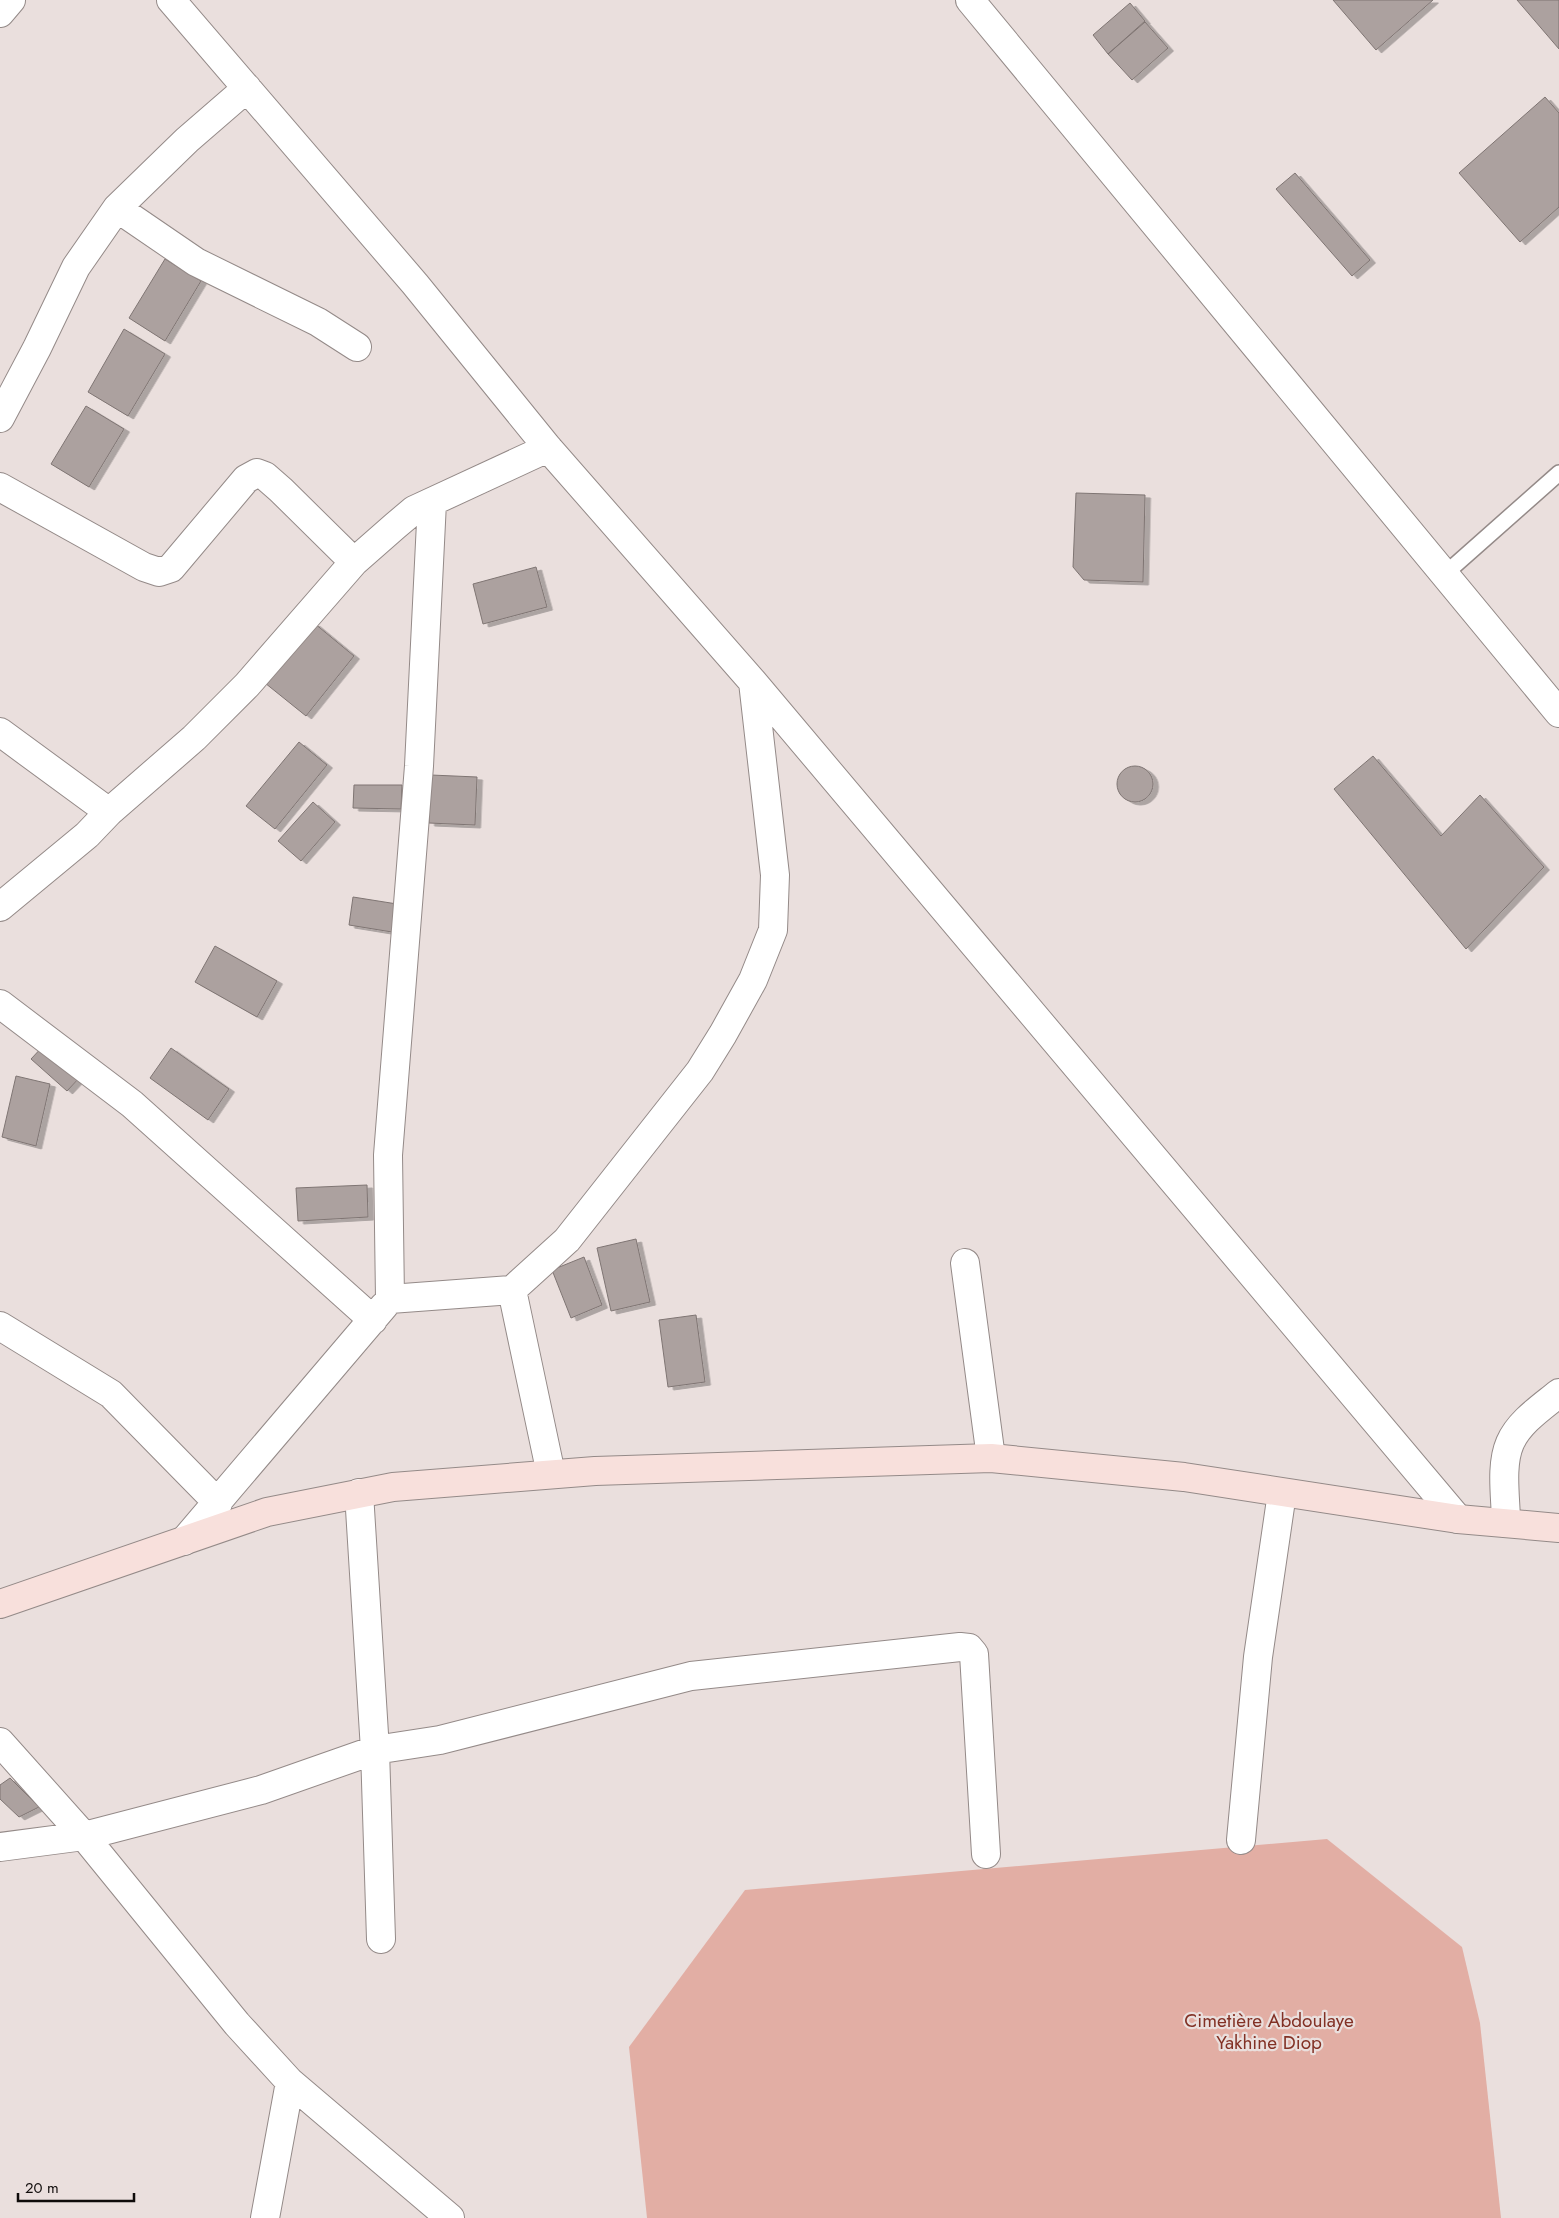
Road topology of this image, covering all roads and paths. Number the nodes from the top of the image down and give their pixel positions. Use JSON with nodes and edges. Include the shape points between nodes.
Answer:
{"nodes":[{"id":1,"x":11,"y":0,"type":"edge"},
{"id":2,"x":171,"y":0,"type":"edge"},
{"id":3,"x":973,"y":1,"type":"edge"},
{"id":4,"x":0,"y":13,"type":"edge"},
{"id":5,"x":248,"y":88,"type":"junction"},
{"id":6,"x":117,"y":208,"type":"junction"},
{"id":7,"x":357,"y":347,"type":"dead end"},
{"id":8,"x":0,"y":418,"type":"edge"},
{"id":9,"x":548,"y":448,"type":"junction"},
{"id":10,"x":1559,"y":473,"type":"edge"},
{"id":11,"x":0,"y":487,"type":"edge"},
{"id":12,"x":432,"y":502,"type":"junction"},
{"id":13,"x":354,"y":562,"type":"junction"},
{"id":14,"x":1444,"y":574,"type":"junction"},
{"id":15,"x":753,"y":682,"type":"junction"},
{"id":16,"x":1559,"y":713,"type":"edge"},
{"id":17,"x":0,"y":732,"type":"edge"},
{"id":18,"x":109,"y":812,"type":"junction"},
{"id":19,"x":0,"y":906,"type":"edge"},
{"id":20,"x":0,"y":1004,"type":"edge"},
{"id":21,"x":965,"y":1263,"type":"dead end"},
{"id":22,"x":512,"y":1290,"type":"junction"},
{"id":23,"x":390,"y":1299,"type":"junction"},
{"id":24,"x":373,"y":1320,"type":"junction"},
{"id":25,"x":0,"y":1326,"type":"edge"},
{"id":26,"x":1559,"y":1393,"type":"edge"},
{"id":27,"x":991,"y":1458,"type":"junction"},
{"id":28,"x":551,"y":1474,"type":"junction"},
{"id":29,"x":359,"y":1493,"type":"junction"},
{"id":30,"x":1282,"y":1493,"type":"junction"},
{"id":31,"x":218,"y":1503,"type":"junction"},
{"id":32,"x":1458,"y":1519,"type":"junction"},
{"id":33,"x":1506,"y":1523,"type":"junction"},
{"id":34,"x":1559,"y":1528,"type":"edge"},
{"id":35,"x":184,"y":1541,"type":"junction"},
{"id":36,"x":0,"y":1604,"type":"edge"},
{"id":37,"x":0,"y":1742,"type":"edge"},
{"id":38,"x":375,"y":1750,"type":"junction"},
{"id":39,"x":84,"y":1836,"type":"junction"},
{"id":40,"x":1241,"y":1840,"type":"dead end"},
{"id":41,"x":0,"y":1847,"type":"edge"},
{"id":42,"x":986,"y":1854,"type":"dead end"},
{"id":43,"x":381,"y":1939,"type":"dead end"},
{"id":44,"x":290,"y":2082,"type":"junction"},
{"id":45,"x":265,"y":2218,"type":"edge"},
{"id":46,"x":450,"y":2218,"type":"edge"}],
"edges":[{"from":1,"to":4,"type":"street"},
{"from":2,"to":5,"type":"street"},
{"from":3,"to":14,"type":"street"},
{"from":5,"to":6,"type":"street","via":[[187,140]]},
{"from":5,"to":9,"type":"street","via":[[415,284]]},
{"from":6,"to":7,"type":"street","via":[[196,262],[318,322]]},
{"from":6,"to":8,"type":"street","via":[[76,267]]},
{"from":9,"to":12,"type":"street"},
{"from":9,"to":15,"type":"street"},
{"from":10,"to":14,"type":"lane"},
{"from":11,"to":13,"type":"street","via":[[159,572],[170,568],[246,479],[257,473],[281,490]]},
{"from":12,"to":13,"type":"street","via":[[414,510]]},
{"from":12,"to":23,"type":"street","via":[[419,766],[388,1156]]},
{"from":13,"to":18,"type":"street","via":[[247,685],[194,738]]},
{"from":14,"to":16,"type":"street"},
{"from":15,"to":22,"type":"street","via":[[775,875],[773,930],[753,980],[700,1070],[567,1240]]},
{"from":15,"to":32,"type":"street"},
{"from":17,"to":18,"type":"street"},
{"from":18,"to":19,"type":"street","via":[[87,835]]},
{"from":20,"to":24,"type":"street","via":[[132,1104]]},
{"from":21,"to":27,"type":"street"},
{"from":22,"to":23,"type":"street"},
{"from":22,"to":28,"type":"street"},
{"from":23,"to":24,"type":"street"},
{"from":24,"to":31,"type":"street"},
{"from":25,"to":31,"type":"street","via":[[111,1394]]},
{"from":26,"to":33,"type":"street","via":[[1524,1423],[1510,1442],[1505,1462]]},
{"from":27,"to":28,"type":"street"},
{"from":27,"to":30,"type":"street","via":[[1184,1477]]},
{"from":28,"to":29,"type":"street","via":[[393,1487]]},
{"from":29,"to":35,"type":"street","via":[[267,1512]]},
{"from":29,"to":38,"type":"street"},
{"from":30,"to":32,"type":"street"},
{"from":30,"to":40,"type":"street","via":[[1258,1657]]},
{"from":31,"to":35,"type":"street"},
{"from":32,"to":33,"type":"street"},
{"from":33,"to":34,"type":"street"},
{"from":35,"to":36,"type":"street"},
{"from":37,"to":39,"type":"street"},
{"from":38,"to":39,"type":"street","via":[[261,1790]]},
{"from":38,"to":42,"type":"street","via":[[440,1740],[690,1676],[969,1648],[974,1654]]},
{"from":38,"to":43,"type":"street"},
{"from":39,"to":41,"type":"street"},
{"from":39,"to":44,"type":"street","via":[[237,2024]]},
{"from":44,"to":45,"type":"street"},
{"from":44,"to":46,"type":"street"}]}
